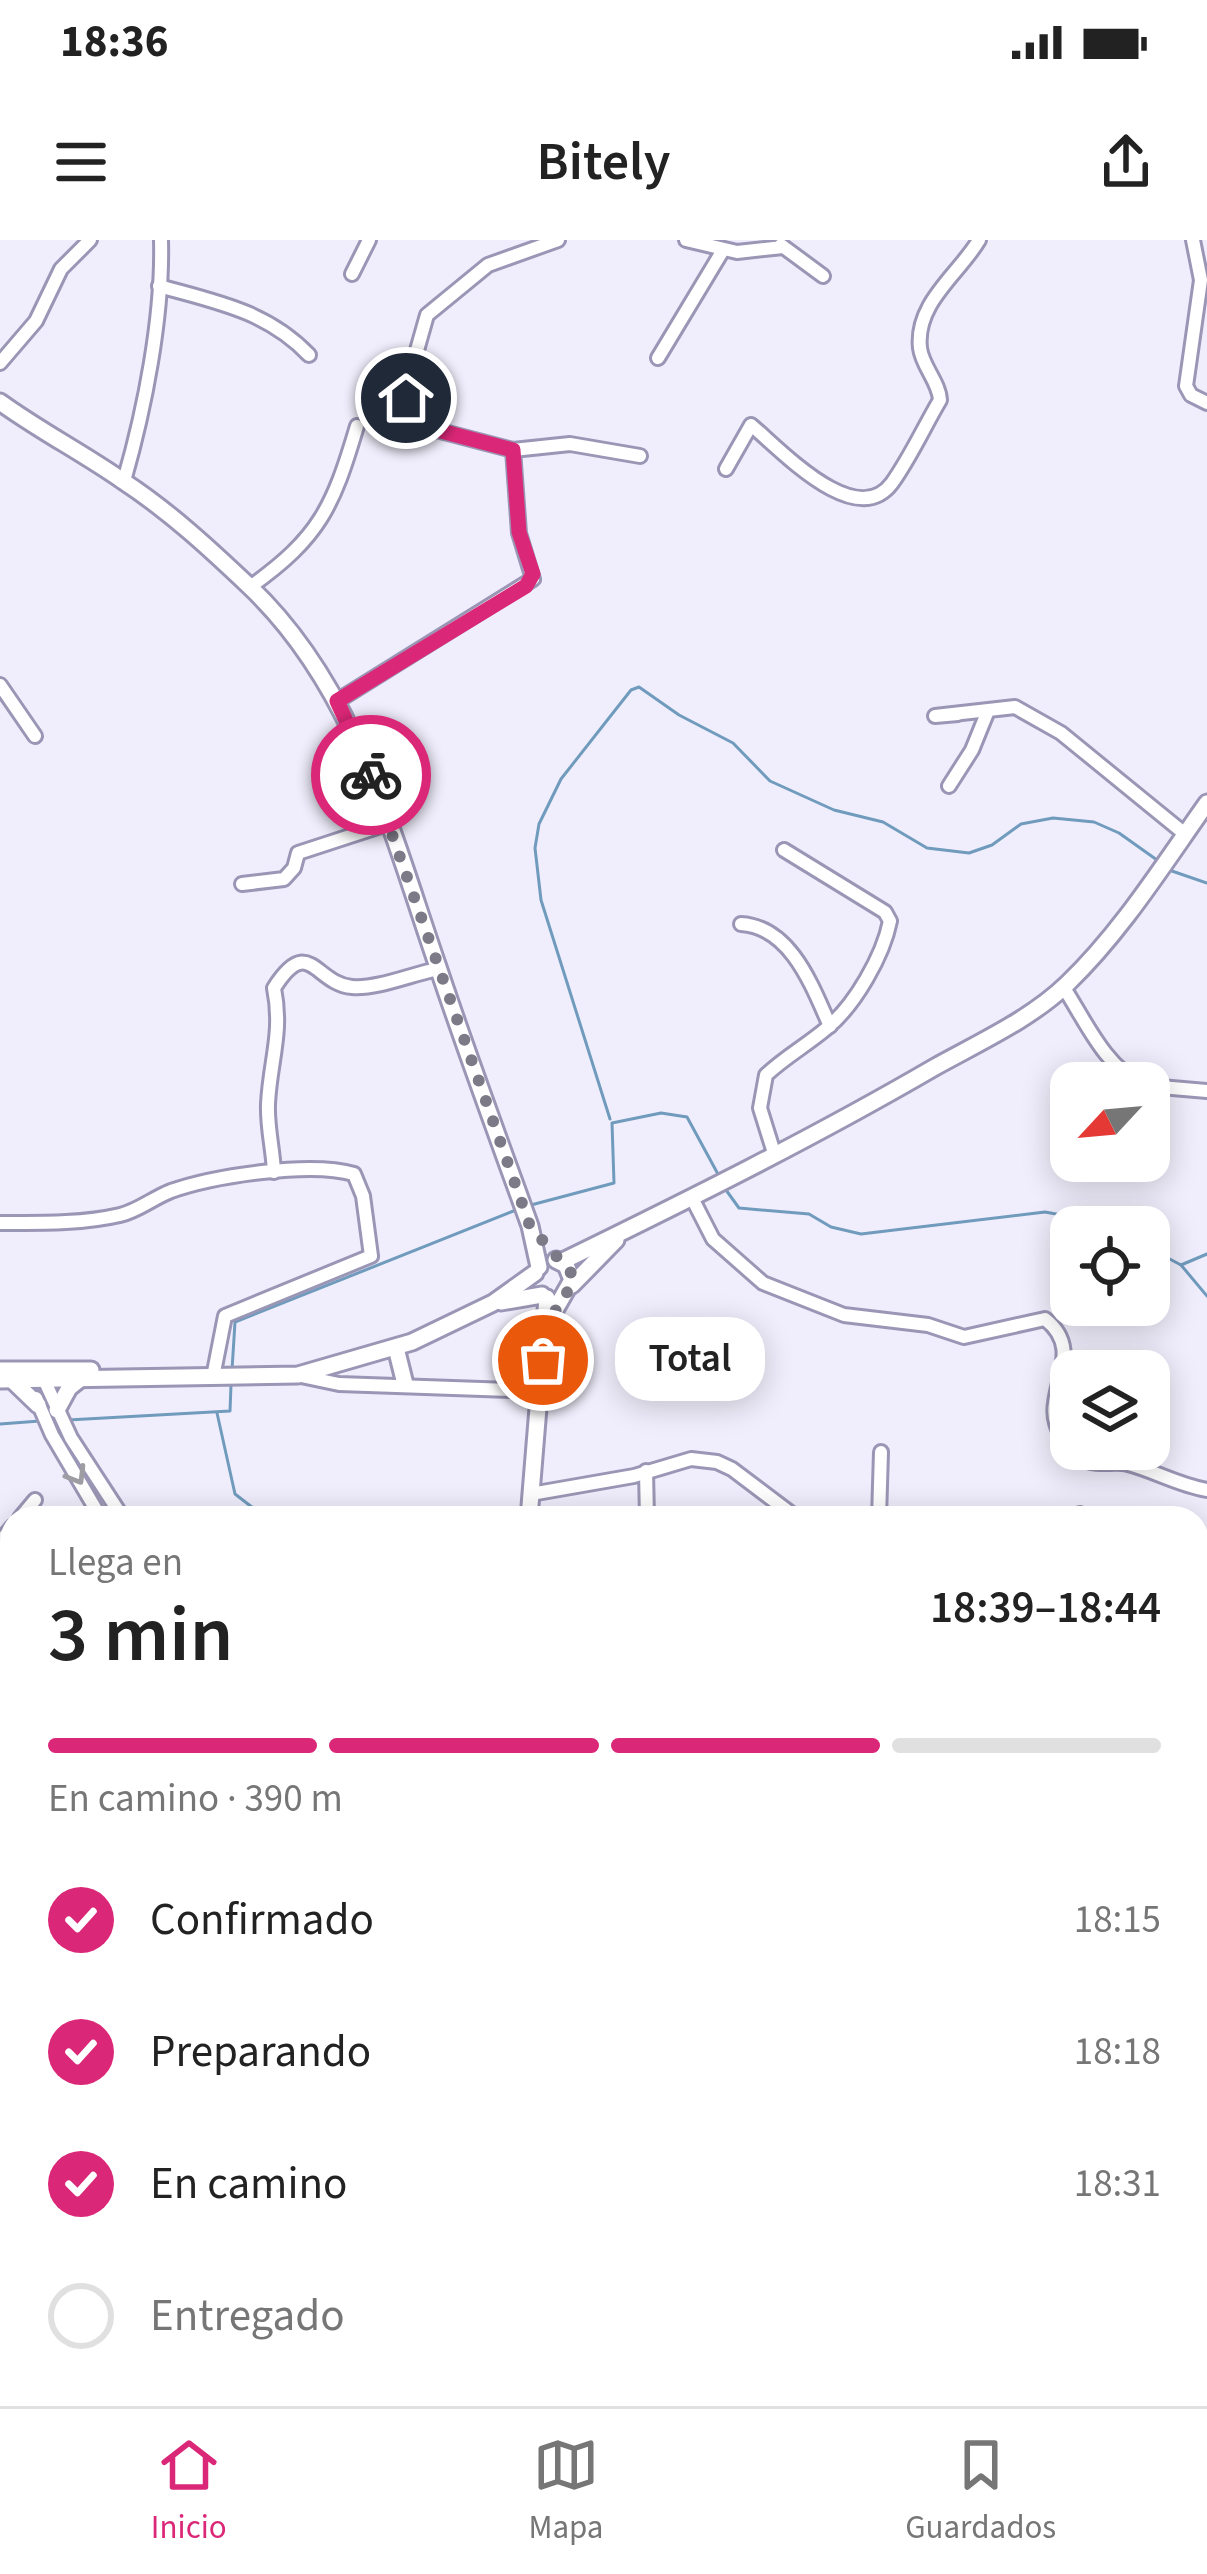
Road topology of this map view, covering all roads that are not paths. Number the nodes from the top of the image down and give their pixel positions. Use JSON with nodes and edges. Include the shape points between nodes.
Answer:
{"nodes":[{"id":1,"x":90,"y":240,"type":"edge"},
{"id":2,"x":160,"y":240,"type":"edge"},
{"id":3,"x":369,"y":240,"type":"edge"},
{"id":4,"x":558,"y":240,"type":"edge"},
{"id":5,"x":686,"y":240,"type":"edge"},
{"id":6,"x":979,"y":240,"type":"edge"},
{"id":7,"x":1193,"y":240,"type":"edge"},
{"id":8,"x":780,"y":244,"type":"edge"},
{"id":9,"x":723,"y":250,"type":"junction"},
{"id":10,"x":352,"y":274,"type":"dead end"},
{"id":11,"x":823,"y":276,"type":"dead end"},
{"id":12,"x":159,"y":286,"type":"junction"},
{"id":13,"x":309,"y":355,"type":"dead end"},
{"id":14,"x":658,"y":358,"type":"dead end"},
{"id":15,"x":0,"y":363,"type":"edge"},
{"id":16,"x":0,"y":402,"type":"edge"},
{"id":17,"x":1207,"y":404,"type":"edge"},
{"id":18,"x":357,"y":426,"type":"dead end"},
{"id":19,"x":513,"y":450,"type":"junction"},
{"id":20,"x":640,"y":456,"type":"dead end"},
{"id":21,"x":726,"y":469,"type":"dead end"},
{"id":22,"x":124,"y":481,"type":"junction"},
{"id":23,"x":250,"y":587,"type":"junction"},
{"id":24,"x":0,"y":685,"type":"edge"},
{"id":25,"x":337,"y":701,"type":"junction"},
{"id":26,"x":987,"y":712,"type":"junction"},
{"id":27,"x":958,"y":714,"type":"dead end"},
{"id":28,"x":35,"y":736,"type":"dead end"},
{"id":29,"x":950,"y":786,"type":"dead end"},
{"id":30,"x":1207,"y":804,"type":"edge"},
{"id":31,"x":390,"y":823,"type":"junction"},
{"id":32,"x":1185,"y":834,"type":"junction"},
{"id":33,"x":784,"y":850,"type":"dead end"},
{"id":34,"x":242,"y":884,"type":"dead end"},
{"id":35,"x":741,"y":924,"type":"dead end"},
{"id":36,"x":438,"y":969,"type":"junction"},
{"id":37,"x":1064,"y":988,"type":"junction"},
{"id":38,"x":830,"y":1026,"type":"junction"},
{"id":39,"x":1114,"y":1062,"type":"edge"},
{"id":40,"x":1170,"y":1087,"type":"edge"},
{"id":41,"x":1207,"y":1091,"type":"edge"},
{"id":42,"x":775,"y":1156,"type":"junction"},
{"id":43,"x":274,"y":1172,"type":"junction"},
{"id":44,"x":692,"y":1198,"type":"junction"},
{"id":45,"x":529,"y":1221,"type":"junction"},
{"id":46,"x":0,"y":1223,"type":"edge"},
{"id":47,"x":625,"y":1231,"type":"junction"},
{"id":48,"x":560,"y":1261,"type":"junction"},
{"id":49,"x":537,"y":1270,"type":"junction"},
{"id":50,"x":572,"y":1285,"type":"junction"},
{"id":51,"x":549,"y":1297,"type":"junction"},
{"id":52,"x":493,"y":1303,"type":"junction"},
{"id":53,"x":396,"y":1348,"type":"junction"},
{"id":54,"x":21,"y":1376,"type":"edge"},
{"id":55,"x":298,"y":1376,"type":"junction"},
{"id":56,"x":213,"y":1377,"type":"junction"},
{"id":57,"x":79,"y":1380,"type":"junction"},
{"id":58,"x":405,"y":1384,"type":"junction"},
{"id":59,"x":539,"y":1391,"type":"junction"},
{"id":60,"x":48,"y":1409,"type":"junction"},
{"id":61,"x":880,"y":1452,"type":"dead end"},
{"id":62,"x":646,"y":1472,"type":"junction"},
{"id":63,"x":1207,"y":1490,"type":"edge"},
{"id":64,"x":531,"y":1495,"type":"junction"},
{"id":65,"x":35,"y":1500,"type":"dead end"},
{"id":66,"x":30,"y":1506,"type":"edge"},
{"id":67,"x":94,"y":1506,"type":"edge"},
{"id":68,"x":115,"y":1506,"type":"edge"},
{"id":69,"x":530,"y":1506,"type":"edge"},
{"id":70,"x":646,"y":1506,"type":"edge"},
{"id":71,"x":782,"y":1506,"type":"edge"},
{"id":72,"x":879,"y":1506,"type":"edge"}],
"edges":[{"from":1,"to":15,"type":"street","via":[[61,269],[36,321]]},
{"from":2,"to":12,"type":"street"},
{"from":3,"to":10,"type":"street"},
{"from":4,"to":19,"type":"street","via":[[488,265],[427,316],[408,382],[413,420]]},
{"from":5,"to":9,"type":"street"},
{"from":6,"to":21,"type":"street","via":[[924,315],[920,350],[940,400],[890,486],[862,500],[829,489],[751,425]]},
{"from":7,"to":17,"type":"street","via":[[1201,280],[1186,386]]},
{"from":8,"to":9,"type":"street"},
{"from":8,"to":11,"type":"street"},
{"from":9,"to":14,"type":"street"},
{"from":12,"to":13,"type":"street","via":[[253,313]]},
{"from":12,"to":22,"type":"street"},
{"from":16,"to":22,"type":"main road"},
{"from":18,"to":23,"type":"street","via":[[336,493],[304,545]]},
{"from":19,"to":20,"type":"street","via":[[570,444]]},
{"from":19,"to":25,"type":"street","via":[[519,532],[532,579]]},
{"from":22,"to":23,"type":"main road"},
{"from":23,"to":25,"type":"main road"},
{"from":24,"to":28,"type":"street"},
{"from":25,"to":31,"type":"main road"},
{"from":26,"to":27,"type":"street","via":[[935,716]]},
{"from":26,"to":29,"type":"street"},
{"from":26,"to":32,"type":"street","via":[[1015,707],[1061,733]]},
{"from":30,"to":32,"type":"main road"},
{"from":31,"to":34,"type":"street","via":[[298,853],[284,879]]},
{"from":31,"to":36,"type":"main road"},
{"from":32,"to":37,"type":"main road"},
{"from":33,"to":38,"type":"street","via":[[890,921],[877,956]]},
{"from":35,"to":38,"type":"street","via":[[770,931],[786,946]]},
{"from":36,"to":43,"type":"street","via":[[358,987],[306,962],[284,973],[274,988]]},
{"from":36,"to":45,"type":"main road"},
{"from":37,"to":39,"type":"street"},
{"from":37,"to":42,"type":"main road"},
{"from":38,"to":42,"type":"street","via":[[781,1060],[761,1086]]},
{"from":40,"to":41,"type":"street"},
{"from":42,"to":44,"type":"main road"},
{"from":43,"to":46,"type":"street","via":[[213,1178],[126,1214]]},
{"from":43,"to":56,"type":"street","via":[[354,1174],[370,1256],[225,1316]]},
{"from":44,"to":47,"type":"main road"},
{"from":44,"to":63,"type":"street","via":[[726,1253],[763,1282],[826,1309],[964,1337],[1045,1319],[1063,1343],[1054,1406],[1074,1454]]},
{"from":45,"to":48,"type":"main road"},
{"from":45,"to":49,"type":"main road"},
{"from":47,"to":48,"type":"main road"},
{"from":47,"to":50,"type":"main road"},
{"from":48,"to":49,"type":"main road"},
{"from":48,"to":50,"type":"main road"},
{"from":49,"to":51,"type":"main road","via":[[535,1285]]},
{"from":49,"to":52,"type":"main road"},
{"from":50,"to":51,"type":"main road"},
{"from":51,"to":52,"type":"main road"},
{"from":51,"to":59,"type":"main road"},
{"from":52,"to":53,"type":"main road"},
{"from":53,"to":55,"type":"main road"},
{"from":53,"to":58,"type":"main road"},
{"from":54,"to":56,"type":"main road"},
{"from":54,"to":57,"type":"main road"},
{"from":54,"to":60,"type":"main road"},
{"from":54,"to":60,"type":"street"},
{"from":55,"to":56,"type":"main road"},
{"from":55,"to":58,"type":"street"},
{"from":56,"to":57,"type":"main road"},
{"from":57,"to":60,"type":"main road"},
{"from":58,"to":59,"type":"street"},
{"from":59,"to":64,"type":"main road"},
{"from":60,"to":67,"type":"street","one_way":true,"via":[[52,1435]]},
{"from":60,"to":68,"type":"street"},
{"from":61,"to":72,"type":"street"},
{"from":62,"to":64,"type":"street"},
{"from":62,"to":70,"type":"street"},
{"from":62,"to":71,"type":"street","via":[[691,1459],[717,1462]]},
{"from":64,"to":69,"type":"main road"},
{"from":65,"to":66,"type":"street"}]}
